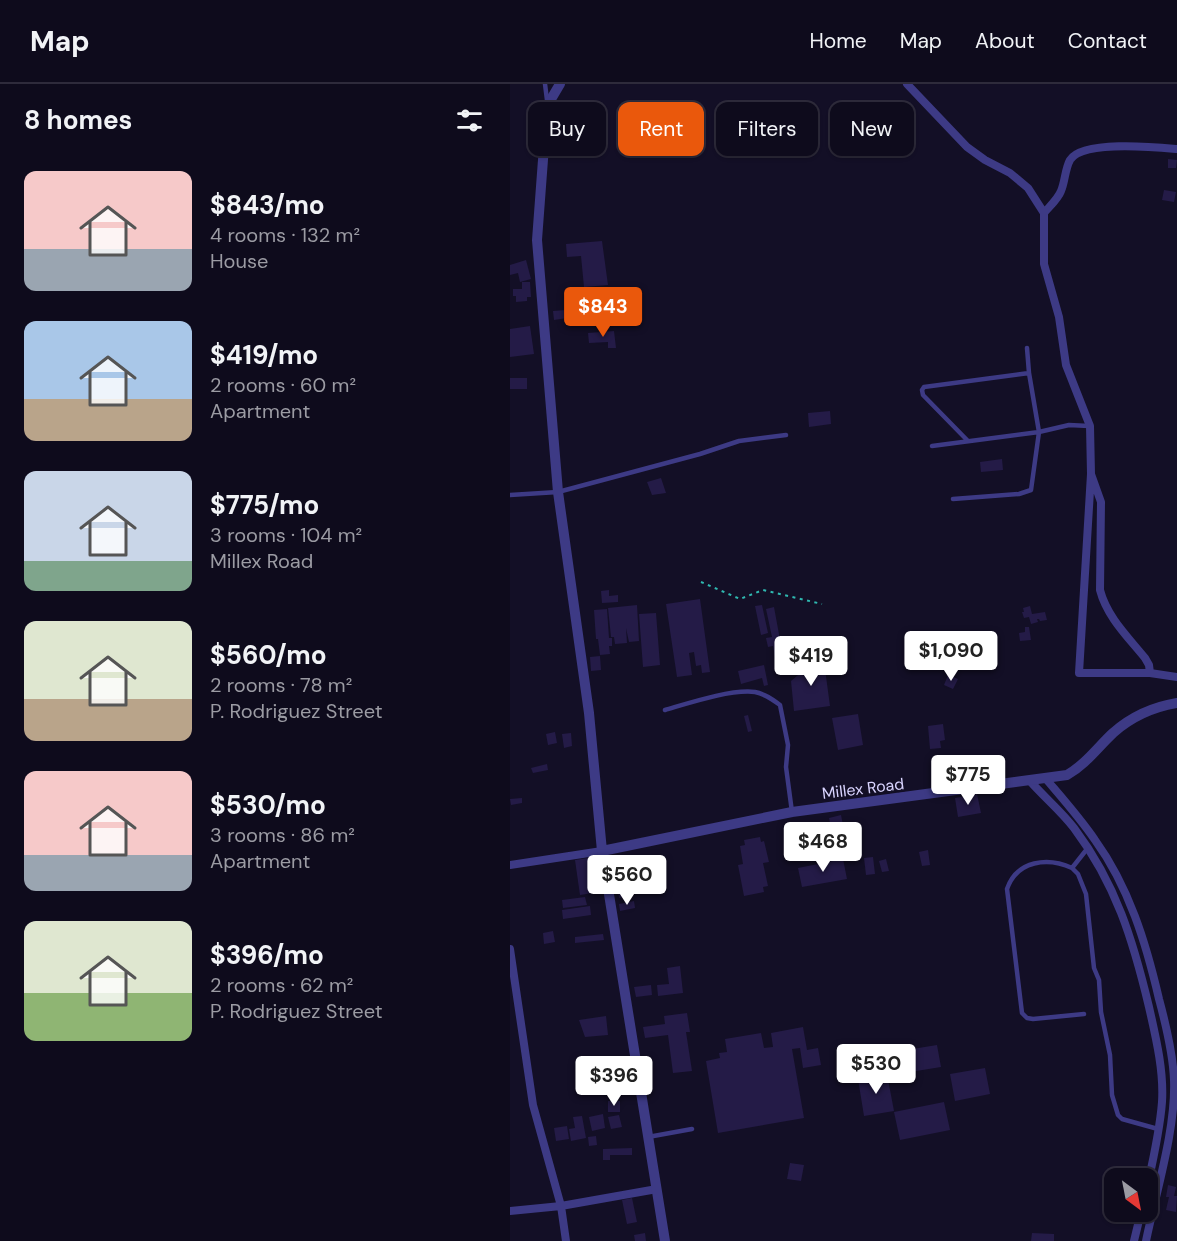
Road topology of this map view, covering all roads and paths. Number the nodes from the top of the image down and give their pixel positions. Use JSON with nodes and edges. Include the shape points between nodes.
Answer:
{"nodes":[{"id":1,"x":546,"y":84,"type":"edge"},
{"id":2,"x":560,"y":84,"type":"edge"},
{"id":3,"x":907,"y":84,"type":"edge"},
{"id":4,"x":547,"y":102,"type":"edge"},
{"id":5,"x":549,"y":102,"type":"edge"},
{"id":6,"x":1177,"y":149,"type":"edge"},
{"id":7,"x":543,"y":156,"type":"edge"},
{"id":8,"x":1044,"y":213,"type":"junction"},
{"id":9,"x":1028,"y":348,"type":"dead end"},
{"id":10,"x":1029,"y":373,"type":"junction"},
{"id":11,"x":1090,"y":426,"type":"junction"},
{"id":12,"x":1039,"y":432,"type":"junction"},
{"id":13,"x":786,"y":435,"type":"dead end"},
{"id":14,"x":967,"y":440,"type":"junction"},
{"id":15,"x":932,"y":446,"type":"dead end"},
{"id":16,"x":1091,"y":474,"type":"junction"},
{"id":17,"x":558,"y":492,"type":"junction"},
{"id":18,"x":510,"y":495,"type":"edge"},
{"id":19,"x":953,"y":499,"type":"dead end"},
{"id":20,"x":701,"y":582,"type":"dead end"},
{"id":21,"x":822,"y":604,"type":"dead end"},
{"id":22,"x":1150,"y":673,"type":"junction"},
{"id":23,"x":1177,"y":677,"type":"edge"},
{"id":24,"x":1177,"y":704,"type":"edge"},
{"id":25,"x":665,"y":710,"type":"dead end"},
{"id":26,"x":1046,"y":779,"type":"junction"},
{"id":27,"x":1030,"y":781,"type":"junction"},
{"id":28,"x":792,"y":812,"type":"junction"},
{"id":29,"x":1088,"y":849,"type":"junction"},
{"id":30,"x":602,"y":851,"type":"junction"},
{"id":31,"x":510,"y":866,"type":"edge"},
{"id":32,"x":1072,"y":868,"type":"junction"},
{"id":33,"x":510,"y":949,"type":"edge"},
{"id":34,"x":1084,"y":1014,"type":"dead end"},
{"id":35,"x":692,"y":1129,"type":"dead end"},
{"id":36,"x":1158,"y":1129,"type":"junction"},
{"id":37,"x":648,"y":1137,"type":"junction"},
{"id":38,"x":1151,"y":1168,"type":"edge"},
{"id":39,"x":657,"y":1189,"type":"junction"},
{"id":40,"x":561,"y":1206,"type":"junction"},
{"id":41,"x":510,"y":1210,"type":"edge"},
{"id":42,"x":1139,"y":1222,"type":"edge"},
{"id":43,"x":566,"y":1241,"type":"edge"},
{"id":44,"x":665,"y":1241,"type":"edge"},
{"id":45,"x":1134,"y":1241,"type":"edge"},
{"id":46,"x":1146,"y":1241,"type":"edge"}],
"edges":[{"from":1,"to":4,"type":"lane"},
{"from":2,"to":5,"type":"street"},
{"from":3,"to":8,"type":"street","via":[[967,147],[1028,188]]},
{"from":6,"to":8,"type":"street","via":[[1130,145],[1076,153],[1069,162],[1060,194]]},
{"from":7,"to":17,"type":"street","via":[[537,240]]},
{"from":8,"to":11,"type":"street","via":[[1044,264],[1059,317],[1066,364]]},
{"from":9,"to":10,"type":"lane"},
{"from":10,"to":12,"type":"lane"},
{"from":10,"to":14,"type":"lane","via":[[924,387],[923,395]]},
{"from":11,"to":12,"type":"lane","via":[[1069,425]]},
{"from":11,"to":16,"type":"street"},
{"from":12,"to":14,"type":"lane"},
{"from":12,"to":19,"type":"lane","via":[[1031,490]]},
{"from":13,"to":17,"type":"lane","via":[[739,441]]},
{"from":14,"to":15,"type":"lane"},
{"from":16,"to":22,"type":"street","via":[[1101,502],[1103,601],[1145,658]]},
{"from":16,"to":22,"type":"street","via":[[1079,673]]},
{"from":17,"to":18,"type":"lane"},
{"from":17,"to":30,"type":"street","via":[[589,713]]},
{"from":20,"to":21,"type":"path","via":[[740,599],[763,590]]},
{"from":22,"to":23,"type":"street"},
{"from":24,"to":26,"type":"street","name":"Millex Road","via":[[1143,713],[1114,732],[1082,766],[1067,775]]},
{"from":25,"to":28,"type":"lane","via":[[753,692],[767,695],[780,705],[788,745],[786,766]]},
{"from":26,"to":27,"type":"street","name":"Millex Road"},
{"from":26,"to":46,"type":"street","via":[[1096,841],[1122,887],[1135,914],[1167,1030],[1174,1081],[1172,1104]]},
{"from":27,"to":28,"type":"street","name":"Millex Road"},
{"from":27,"to":29,"type":"street"},
{"from":28,"to":30,"type":"street","name":"Millex Road"},
{"from":29,"to":32,"type":"lane"},
{"from":29,"to":36,"type":"street","via":[[1125,918],[1144,986],[1162,1085]]},
{"from":30,"to":31,"type":"street"},
{"from":30,"to":37,"type":"street"},
{"from":32,"to":34,"type":"lane","via":[[1037,862],[1014,874],[1007,889],[1022,1013],[1027,1018]]},
{"from":32,"to":36,"type":"lane","via":[[1086,894],[1115,1106],[1122,1119]]},
{"from":33,"to":40,"type":"street","via":[[533,1105]]},
{"from":35,"to":37,"type":"lane"},
{"from":36,"to":38,"type":"street"},
{"from":37,"to":39,"type":"street"},
{"from":39,"to":40,"type":"street"},
{"from":39,"to":44,"type":"street"},
{"from":40,"to":41,"type":"street"},
{"from":40,"to":43,"type":"street"},
{"from":42,"to":45,"type":"street"}]}
